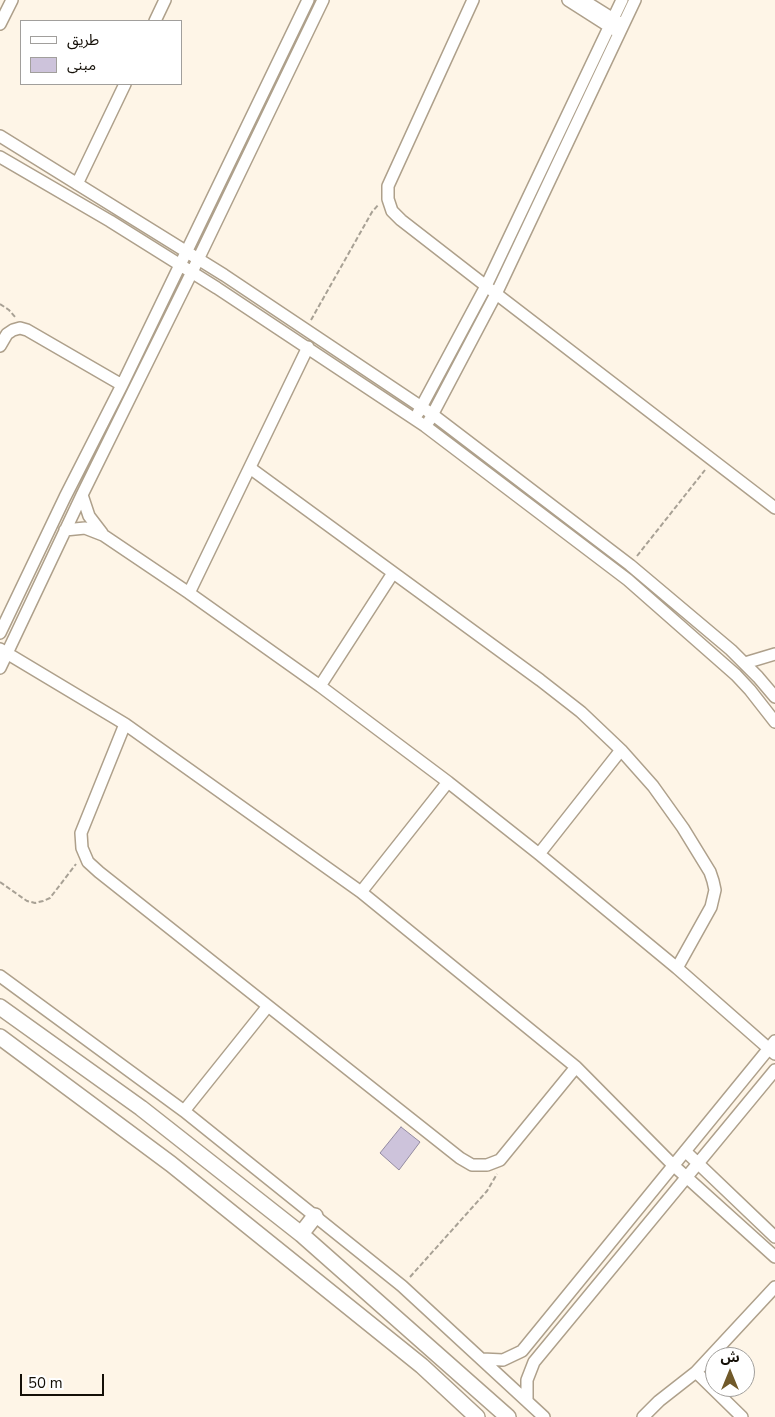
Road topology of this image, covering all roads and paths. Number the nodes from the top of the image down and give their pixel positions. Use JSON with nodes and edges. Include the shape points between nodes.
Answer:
{"nodes":[{"id":1,"x":12,"y":0,"type":"edge"},
{"id":2,"x":165,"y":0,"type":"edge"},
{"id":3,"x":308,"y":0,"type":"edge"},
{"id":4,"x":323,"y":0,"type":"edge"},
{"id":5,"x":473,"y":0,"type":"edge"},
{"id":6,"x":568,"y":0,"type":"edge"},
{"id":7,"x":584,"y":0,"type":"edge"},
{"id":8,"x":622,"y":0,"type":"edge"},
{"id":9,"x":635,"y":0,"type":"edge"},
{"id":10,"x":155,"y":20,"type":"edge"},
{"id":11,"x":611,"y":23,"type":"junction"},
{"id":12,"x":0,"y":24,"type":"edge"},
{"id":13,"x":622,"y":30,"type":"junction"},
{"id":14,"x":125,"y":85,"type":"edge"},
{"id":15,"x":0,"y":136,"type":"edge"},
{"id":16,"x":0,"y":157,"type":"edge"},
{"id":17,"x":77,"y":184,"type":"junction"},
{"id":18,"x":388,"y":199,"type":"junction"},
{"id":19,"x":186,"y":252,"type":"junction"},
{"id":20,"x":198,"y":260,"type":"junction"},
{"id":21,"x":180,"y":265,"type":"junction"},
{"id":22,"x":192,"y":272,"type":"junction"},
{"id":23,"x":486,"y":286,"type":"junction"},
{"id":24,"x":496,"y":294,"type":"junction"},
{"id":25,"x":0,"y":304,"type":"edge"},
{"id":26,"x":20,"y":328,"type":"junction"},
{"id":27,"x":306,"y":329,"type":"junction"},
{"id":28,"x":0,"y":346,"type":"edge"},
{"id":29,"x":308,"y":347,"type":"junction"},
{"id":30,"x":122,"y":385,"type":"junction"},
{"id":31,"x":422,"y":407,"type":"junction"},
{"id":32,"x":432,"y":414,"type":"junction"},
{"id":33,"x":415,"y":419,"type":"junction"},
{"id":34,"x":425,"y":426,"type":"junction"},
{"id":35,"x":713,"y":460,"type":"junction"},
{"id":36,"x":250,"y":468,"type":"junction"},
{"id":37,"x":82,"y":494,"type":"junction"},
{"id":38,"x":775,"y":508,"type":"edge"},
{"id":39,"x":65,"y":530,"type":"junction"},
{"id":40,"x":103,"y":534,"type":"junction"},
{"id":41,"x":630,"y":565,"type":"junction"},
{"id":42,"x":394,"y":573,"type":"junction"},
{"id":43,"x":189,"y":593,"type":"junction"},
{"id":44,"x":0,"y":634,"type":"edge"},
{"id":45,"x":3,"y":651,"type":"edge"},
{"id":46,"x":775,"y":654,"type":"edge"},
{"id":47,"x":745,"y":663,"type":"junction"},
{"id":48,"x":0,"y":668,"type":"edge"},
{"id":49,"x":320,"y":686,"type":"junction"},
{"id":50,"x":775,"y":697,"type":"edge"},
{"id":51,"x":775,"y":722,"type":"edge"},
{"id":52,"x":125,"y":724,"type":"junction"},
{"id":53,"x":621,"y":750,"type":"junction"},
{"id":54,"x":448,"y":782,"type":"junction"},
{"id":55,"x":84,"y":854,"type":"junction"},
{"id":56,"x":539,"y":854,"type":"junction"},
{"id":57,"x":0,"y":882,"type":"edge"},
{"id":58,"x":361,"y":892,"type":"junction"},
{"id":59,"x":677,"y":968,"type":"junction"},
{"id":60,"x":0,"y":976,"type":"edge"},
{"id":61,"x":268,"y":1006,"type":"junction"},
{"id":62,"x":0,"y":1007,"type":"edge"},
{"id":63,"x":0,"y":1037,"type":"edge"},
{"id":64,"x":773,"y":1048,"type":"edge"},
{"id":65,"x":576,"y":1067,"type":"junction"},
{"id":66,"x":775,"y":1070,"type":"edge"},
{"id":67,"x":184,"y":1111,"type":"junction"},
{"id":68,"x":685,"y":1151,"type":"junction"},
{"id":69,"x":500,"y":1160,"type":"junction"},
{"id":70,"x":698,"y":1163,"type":"junction"},
{"id":71,"x":673,"y":1165,"type":"junction"},
{"id":72,"x":686,"y":1177,"type":"junction"},
{"id":73,"x":315,"y":1216,"type":"junction"},
{"id":74,"x":301,"y":1234,"type":"junction"},
{"id":75,"x":775,"y":1237,"type":"edge"},
{"id":76,"x":775,"y":1257,"type":"edge"},
{"id":77,"x":402,"y":1286,"type":"junction"},
{"id":78,"x":775,"y":1287,"type":"edge"},
{"id":79,"x":482,"y":1359,"type":"junction"},
{"id":80,"x":696,"y":1372,"type":"junction"},
{"id":81,"x":527,"y":1400,"type":"junction"},
{"id":82,"x":477,"y":1417,"type":"edge"},
{"id":83,"x":508,"y":1417,"type":"edge"},
{"id":84,"x":544,"y":1417,"type":"edge"},
{"id":85,"x":643,"y":1417,"type":"edge"},
{"id":86,"x":742,"y":1417,"type":"edge"}],
"edges":[{"from":1,"to":12,"type":"street"},
{"from":2,"to":10,"type":"street"},
{"from":3,"to":19,"type":"street"},
{"from":4,"to":20,"type":"street"},
{"from":5,"to":18,"type":"street","via":[[392,175]]},
{"from":6,"to":11,"type":"street"},
{"from":7,"to":11,"type":"street"},
{"from":8,"to":11,"type":"street"},
{"from":9,"to":13,"type":"street"},
{"from":11,"to":13,"type":"street"},
{"from":11,"to":23,"type":"street"},
{"from":13,"to":24,"type":"street"},
{"from":14,"to":17,"type":"street"},
{"from":15,"to":17,"type":"street"},
{"from":16,"to":21,"type":"street"},
{"from":17,"to":19,"type":"street"},
{"from":18,"to":23,"type":"street","via":[[392,211],[401,220]]},
{"from":18,"to":27,"type":"path","via":[[372,212]]},
{"from":19,"to":20,"type":"street"},
{"from":19,"to":21,"type":"street"},
{"from":20,"to":22,"type":"street"},
{"from":20,"to":27,"type":"street"},
{"from":21,"to":22,"type":"street"},
{"from":21,"to":30,"type":"street"},
{"from":22,"to":29,"type":"street"},
{"from":22,"to":37,"type":"street"},
{"from":23,"to":24,"type":"street"},
{"from":23,"to":31,"type":"street"},
{"from":24,"to":32,"type":"street"},
{"from":24,"to":35,"type":"street"},
{"from":25,"to":26,"type":"path","via":[[9,310]]},
{"from":26,"to":28,"type":"street","via":[[7,334]]},
{"from":26,"to":30,"type":"street"},
{"from":27,"to":31,"type":"street"},
{"from":29,"to":33,"type":"street"},
{"from":29,"to":36,"type":"street"},
{"from":30,"to":44,"type":"street"},
{"from":31,"to":32,"type":"street"},
{"from":31,"to":33,"type":"street"},
{"from":32,"to":34,"type":"street"},
{"from":32,"to":41,"type":"street"},
{"from":33,"to":34,"type":"street"},
{"from":34,"to":51,"type":"street","via":[[628,580],[736,675]]},
{"from":35,"to":38,"type":"street"},
{"from":35,"to":41,"type":"path"},
{"from":36,"to":42,"type":"street"},
{"from":36,"to":43,"type":"street"},
{"from":37,"to":39,"type":"street"},
{"from":37,"to":40,"type":"street","via":[[89,516]]},
{"from":39,"to":40,"type":"street","via":[[84,528]]},
{"from":39,"to":45,"type":"street"},
{"from":40,"to":43,"type":"street"},
{"from":41,"to":47,"type":"street"},
{"from":42,"to":49,"type":"street"},
{"from":42,"to":53,"type":"street","via":[[581,712]]},
{"from":43,"to":49,"type":"street"},
{"from":45,"to":48,"type":"street"},
{"from":45,"to":52,"type":"street"},
{"from":46,"to":47,"type":"street"},
{"from":47,"to":50,"type":"street"},
{"from":49,"to":54,"type":"street"},
{"from":52,"to":55,"type":"street","via":[[81,833]]},
{"from":52,"to":58,"type":"street"},
{"from":53,"to":56,"type":"street"},
{"from":53,"to":59,"type":"street","via":[[653,786],[714,880],[711,908]]},
{"from":54,"to":56,"type":"street"},
{"from":54,"to":58,"type":"street"},
{"from":55,"to":57,"type":"path","via":[[50,898],[43,902],[27,901]]},
{"from":55,"to":61,"type":"street","via":[[99,872]]},
{"from":56,"to":59,"type":"street"},
{"from":58,"to":65,"type":"street"},
{"from":59,"to":64,"type":"street"},
{"from":60,"to":67,"type":"street"},
{"from":61,"to":67,"type":"street"},
{"from":61,"to":69,"type":"street","via":[[460,1158],[472,1165]]},
{"from":62,"to":74,"type":"street","via":[[141,1108]]},
{"from":63,"to":82,"type":"street","via":[[171,1164],[422,1366]]},
{"from":64,"to":68,"type":"street"},
{"from":65,"to":69,"type":"street"},
{"from":65,"to":71,"type":"street"},
{"from":66,"to":70,"type":"street"},
{"from":67,"to":73,"type":"street"},
{"from":68,"to":70,"type":"street"},
{"from":68,"to":71,"type":"street"},
{"from":69,"to":77,"type":"path","via":[[487,1192]]},
{"from":70,"to":72,"type":"street"},
{"from":70,"to":75,"type":"street"},
{"from":71,"to":72,"type":"street"},
{"from":71,"to":79,"type":"street","via":[[522,1351],[503,1360]]},
{"from":72,"to":76,"type":"street"},
{"from":72,"to":81,"type":"street","via":[[534,1362],[527,1380]]},
{"from":73,"to":74,"type":"street"},
{"from":73,"to":77,"type":"street"},
{"from":74,"to":83,"type":"street"},
{"from":77,"to":79,"type":"street"},
{"from":78,"to":80,"type":"street"},
{"from":79,"to":81,"type":"street"},
{"from":80,"to":85,"type":"street"},
{"from":80,"to":86,"type":"street"},
{"from":81,"to":84,"type":"street"}]}
